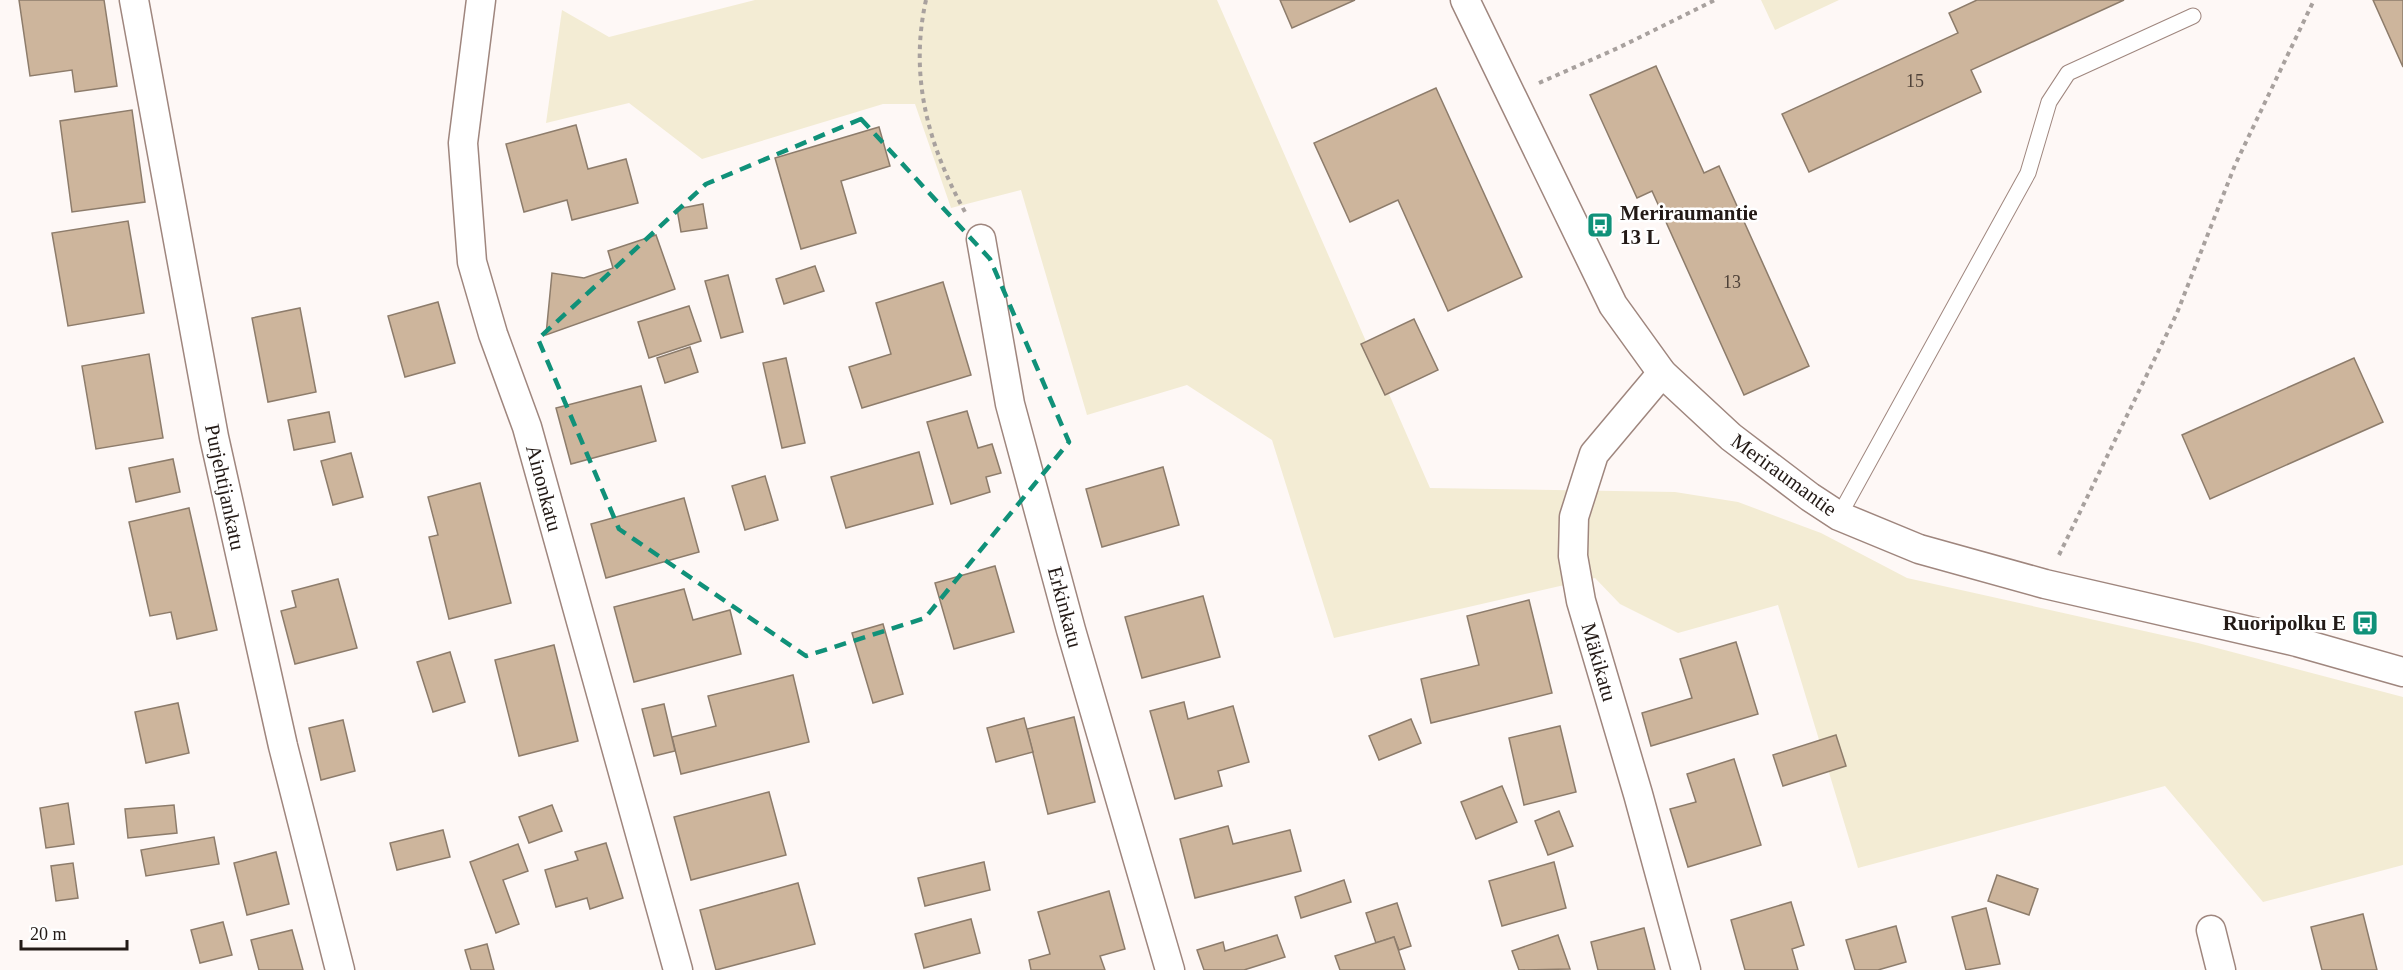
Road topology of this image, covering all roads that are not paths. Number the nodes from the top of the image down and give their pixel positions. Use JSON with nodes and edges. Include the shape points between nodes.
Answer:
{"nodes":[{"id":1,"x":134,"y":0,"type":"edge"},
{"id":2,"x":482,"y":0,"type":"edge"},
{"id":3,"x":1464,"y":0,"type":"edge"},
{"id":4,"x":2193,"y":16,"type":"dead end"},
{"id":5,"x":981,"y":239,"type":"road end"},
{"id":6,"x":1662,"y":373,"type":"junction"},
{"id":7,"x":1839,"y":516,"type":"junction"},
{"id":8,"x":2403,"y":672,"type":"edge"},
{"id":9,"x":2211,"y":930,"type":"dead end"},
{"id":10,"x":340,"y":970,"type":"edge"},
{"id":11,"x":678,"y":970,"type":"edge"},
{"id":12,"x":1170,"y":970,"type":"edge"},
{"id":13,"x":1686,"y":970,"type":"edge"},
{"id":14,"x":2221,"y":970,"type":"edge"}],
"edges":[{"from":1,"to":10,"type":"street","name":"Purjehtijankatu","via":[[214,437],[283,746]]},
{"from":2,"to":11,"type":"street","name":"Ainonkatu","via":[[463,143],[472,262],[527,427]]},
{"from":3,"to":6,"type":"street","name":"Meriraumantie","via":[[1613,305]]},
{"from":4,"to":7,"type":"lane","via":[[2068,73],[2049,102],[2028,173]]},
{"from":5,"to":12,"type":"street","name":"Erkinkatu","via":[[1010,404]]},
{"from":6,"to":7,"type":"street","name":"Meriraumantie","via":[[1731,437]]},
{"from":6,"to":13,"type":"street","name":"Mäkikatu","via":[[1594,454],[1574,517],[1573,556],[1581,601]]},
{"from":7,"to":8,"type":"street","name":"Meriraumantie","via":[[1919,549],[2045,584],[2297,642]]},
{"from":9,"to":14,"type":"street"}]}
